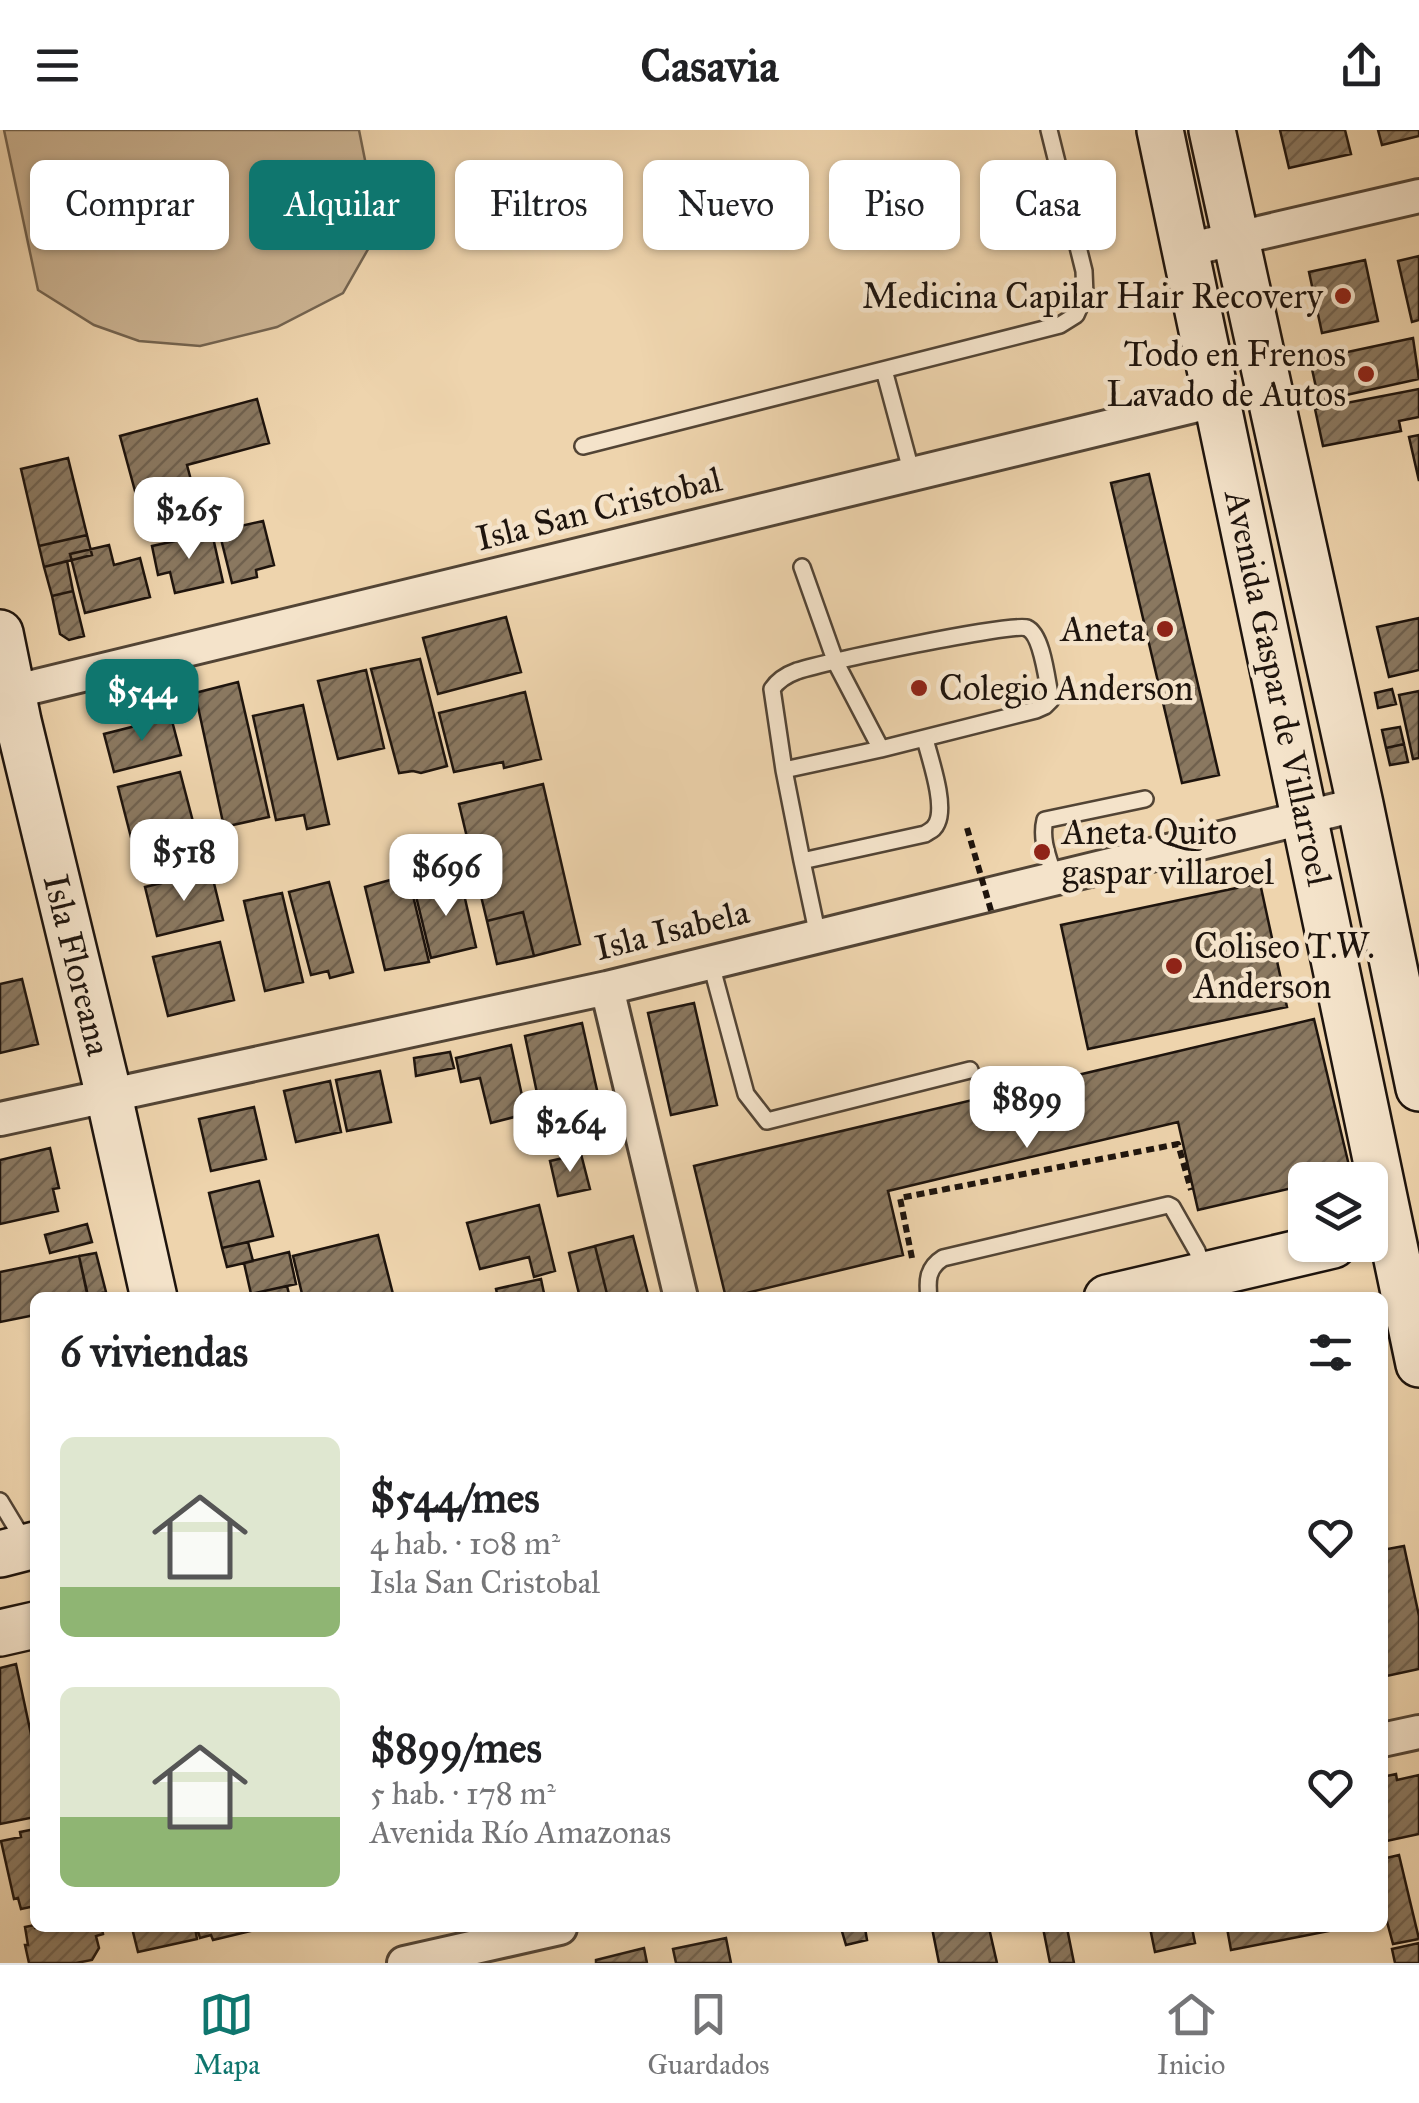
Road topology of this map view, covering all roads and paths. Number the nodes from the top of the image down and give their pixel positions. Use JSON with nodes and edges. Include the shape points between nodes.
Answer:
{"nodes":[{"id":1,"x":1049,"y":130,"type":"edge"},
{"id":2,"x":1160,"y":130,"type":"edge"},
{"id":3,"x":1212,"y":130,"type":"edge"},
{"id":4,"x":1419,"y":196,"type":"edge"},
{"id":5,"x":1234,"y":238,"type":"junction"},
{"id":6,"x":1186,"y":250,"type":"junction"},
{"id":7,"x":884,"y":370,"type":"junction"},
{"id":8,"x":1218,"y":400,"type":"junction"},
{"id":9,"x":583,"y":446,"type":"dead end"},
{"id":10,"x":912,"y":474,"type":"junction"},
{"id":11,"x":802,"y":567,"type":"dead end"},
{"id":12,"x":0,"y":633,"type":"edge"},
{"id":13,"x":836,"y":663,"type":"junction"},
{"id":14,"x":6,"y":694,"type":"edge"},
{"id":15,"x":925,"y":739,"type":"junction"},
{"id":16,"x":881,"y":749,"type":"junction"},
{"id":17,"x":784,"y":770,"type":"junction"},
{"id":18,"x":1144,"y":799,"type":"dead end"},
{"id":19,"x":1360,"y":804,"type":"junction"},
{"id":20,"x":1306,"y":818,"type":"junction"},
{"id":21,"x":967,"y":828,"type":"dead end"},
{"id":22,"x":802,"y":861,"type":"junction"},
{"id":23,"x":1055,"y":879,"type":"junction"},
{"id":24,"x":992,"y":914,"type":"dead end"},
{"id":25,"x":818,"y":936,"type":"junction"},
{"id":26,"x":712,"y":962,"type":"junction"},
{"id":27,"x":608,"y":988,"type":"junction"},
{"id":28,"x":970,"y":1070,"type":"dead end"},
{"id":29,"x":1419,"y":1088,"type":"edge"},
{"id":30,"x":109,"y":1096,"type":"junction"},
{"id":31,"x":0,"y":1119,"type":"edge"},
{"id":32,"x":1193,"y":1197,"type":"dead end"},
{"id":33,"x":1393,"y":1231,"type":"edge"},
{"id":34,"x":1288,"y":1255,"type":"edge"},
{"id":35,"x":913,"y":1264,"type":"dead end"},
{"id":36,"x":1205,"y":1275,"type":"junction"},
{"id":37,"x":153,"y":1292,"type":"edge"},
{"id":38,"x":680,"y":1292,"type":"edge"},
{"id":39,"x":930,"y":1292,"type":"edge"},
{"id":40,"x":1133,"y":1292,"type":"edge"},
{"id":41,"x":1402,"y":1293,"type":"edge"},
{"id":42,"x":1419,"y":1364,"type":"edge"},
{"id":43,"x":0,"y":1501,"type":"edge"},
{"id":44,"x":21,"y":1549,"type":"edge"},
{"id":45,"x":30,"y":1626,"type":"edge"},
{"id":46,"x":0,"y":1633,"type":"edge"},
{"id":47,"x":1419,"y":1732,"type":"edge"},
{"id":48,"x":1388,"y":1739,"type":"edge"},
{"id":49,"x":542,"y":1932,"type":"edge"},
{"id":50,"x":404,"y":1963,"type":"edge"}],
"edges":[{"from":1,"to":7,"type":"lane","via":[[1084,271],[1085,295],[1076,315],[1060,325]]},
{"from":2,"to":6,"type":"main road","name":"Avenida Gaspar de Villarroel"},
{"from":3,"to":5,"type":"main road","name":"Avenida Gaspar de Villarroel"},
{"from":4,"to":5,"type":"street"},
{"from":5,"to":6,"type":"street"},
{"from":5,"to":19,"type":"main road","name":"Avenida Gaspar de Villarroel"},
{"from":6,"to":8,"type":"main road","name":"Avenida Gaspar de Villarroel"},
{"from":7,"to":9,"type":"lane"},
{"from":7,"to":10,"type":"lane"},
{"from":8,"to":10,"type":"street","name":"Isla San Cristobal"},
{"from":8,"to":20,"type":"main road","name":"Avenida Gaspar de Villarroel"},
{"from":10,"to":14,"type":"street","name":"Isla San Cristobal"},
{"from":11,"to":13,"type":"lane"},
{"from":12,"to":14,"type":"main road","name":"Isla Floreana"},
{"from":13,"to":15,"type":"lane","via":[[985,630],[1031,630],[1050,700],[1045,706]]},
{"from":13,"to":16,"type":"lane"},
{"from":13,"to":17,"type":"lane","via":[[796,672],[772,689]]},
{"from":14,"to":30,"type":"main road","name":"Isla Floreana"},
{"from":15,"to":16,"type":"lane"},
{"from":15,"to":22,"type":"lane","via":[[938,798],[934,829]]},
{"from":16,"to":17,"type":"lane"},
{"from":17,"to":22,"type":"lane"},
{"from":18,"to":23,"type":"lane","via":[[1045,820]]},
{"from":19,"to":20,"type":"street","name":"Isla Isabela"},
{"from":19,"to":29,"type":"main road","name":"Avenida Gaspar de Villarroel"},
{"from":20,"to":23,"type":"street","name":"Isla Isabela"},
{"from":20,"to":33,"type":"main road","name":"Avenida Gaspar de Villarroel"},
{"from":21,"to":24,"type":"path","bridge":true},
{"from":22,"to":25,"type":"lane"},
{"from":23,"to":25,"type":"street","name":"Isla Isabela"},
{"from":25,"to":26,"type":"street","name":"Isla Isabela"},
{"from":26,"to":27,"type":"street","name":"Isla Isabela"},
{"from":26,"to":28,"type":"lane","via":[[746,1094],[767,1121]]},
{"from":27,"to":30,"type":"street","name":"Isla Isabela"},
{"from":27,"to":38,"type":"street"},
{"from":30,"to":31,"type":"street","name":"Isla Isabela"},
{"from":30,"to":37,"type":"main road","name":"Isla Floreana"},
{"from":32,"to":35,"type":"path","via":[[1178,1144],[900,1198]]},
{"from":33,"to":41,"type":"main road","name":"Avenida Gaspar de Villarroel"},
{"from":34,"to":36,"type":"main road"},
{"from":36,"to":39,"type":"lane","via":[[1168,1206],[942,1258],[930,1273]]},
{"from":36,"to":40,"type":"main road"},
{"from":41,"to":42,"type":"main road","name":"Avenida Gaspar de Villarroel"},
{"from":43,"to":44,"type":"lane"},
{"from":45,"to":46,"type":"main road"},
{"from":47,"to":48,"type":"street"},
{"from":49,"to":50,"type":"street"}]}
